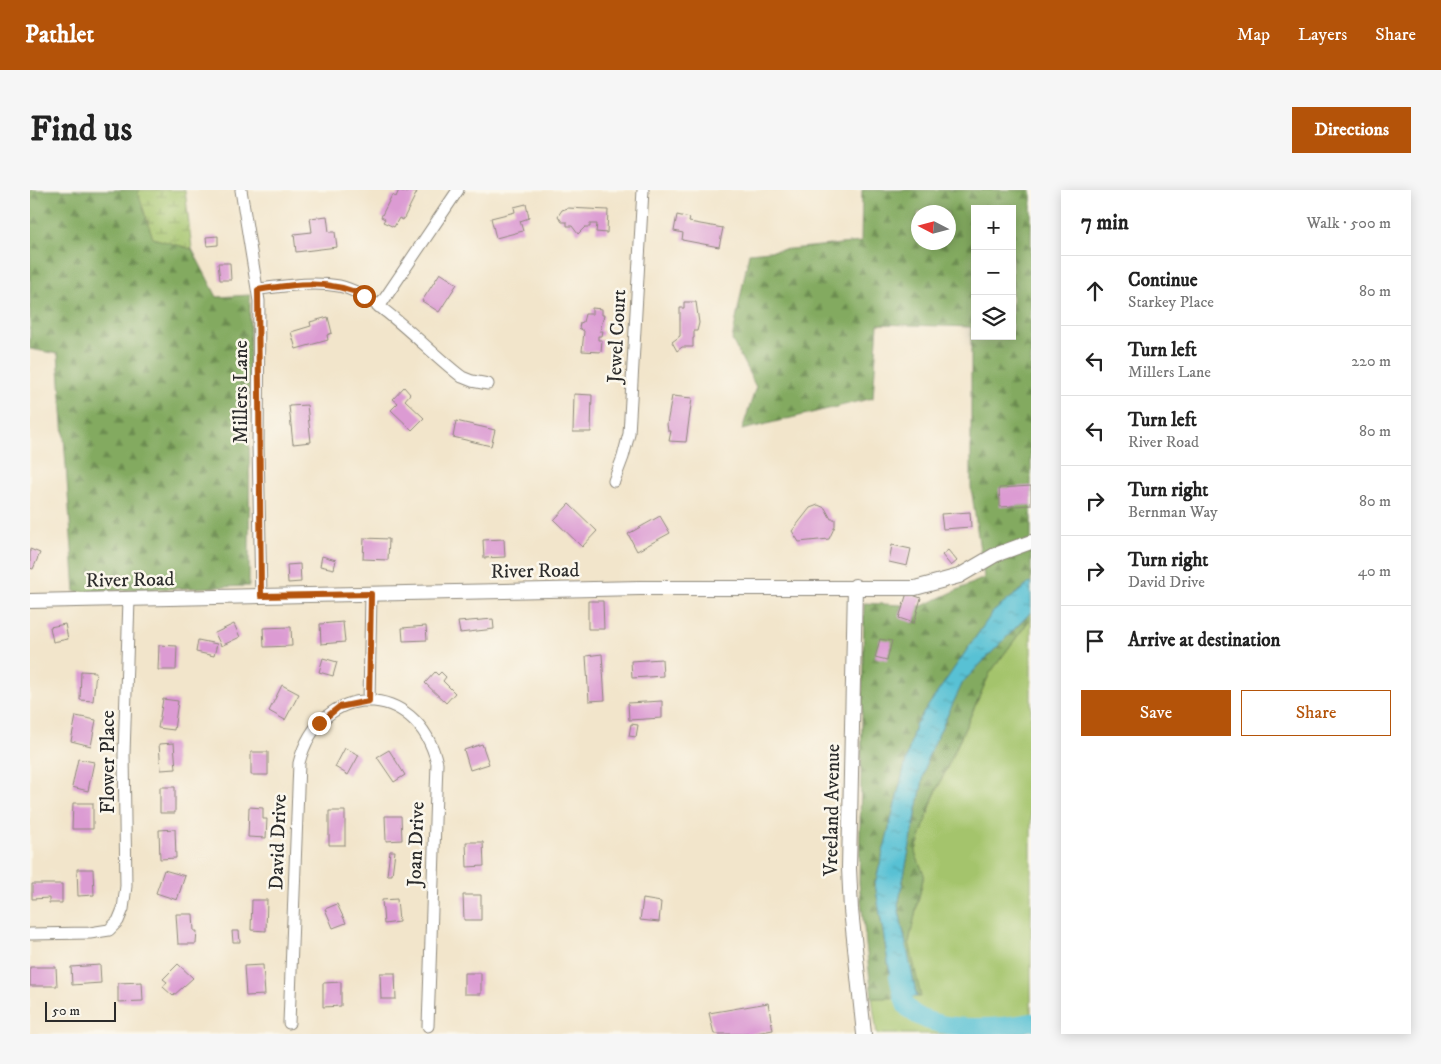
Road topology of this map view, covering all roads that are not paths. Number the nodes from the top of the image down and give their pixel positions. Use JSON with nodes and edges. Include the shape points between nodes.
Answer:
{"nodes":[{"id":1,"x":241,"y":190,"type":"edge"},
{"id":2,"x":458,"y":190,"type":"edge"},
{"id":3,"x":642,"y":190,"type":"edge"},
{"id":4,"x":258,"y":290,"type":"junction"},
{"id":5,"x":379,"y":307,"type":"junction"},
{"id":6,"x":488,"y":384,"type":"dead end"},
{"id":7,"x":614,"y":481,"type":"dead end"},
{"id":8,"x":1031,"y":542,"type":"edge"},
{"id":9,"x":854,"y":586,"type":"junction"},
{"id":10,"x":371,"y":594,"type":"junction"},
{"id":11,"x":261,"y":596,"type":"junction"},
{"id":12,"x":130,"y":599,"type":"junction"},
{"id":13,"x":30,"y":601,"type":"edge"},
{"id":14,"x":369,"y":701,"type":"junction"},
{"id":15,"x":30,"y":934,"type":"edge"},
{"id":16,"x":289,"y":1023,"type":"dead end"},
{"id":17,"x":428,"y":1026,"type":"dead end"},
{"id":18,"x":864,"y":1034,"type":"edge"}],
"edges":[{"from":1,"to":4,"type":"street","name":"Millers Lane"},
{"from":2,"to":5,"type":"street"},
{"from":3,"to":7,"type":"street","name":"Jewel Court","via":[[629,434]]},
{"from":4,"to":5,"type":"street","via":[[327,284],[352,290]]},
{"from":4,"to":11,"type":"street","name":"Millers Lane"},
{"from":5,"to":6,"type":"street","via":[[457,373],[472,381]]},
{"from":8,"to":9,"type":"street","name":"River Road","via":[[1007,549],[946,581],[915,588]]},
{"from":9,"to":10,"type":"street","name":"River Road"},
{"from":9,"to":18,"type":"street","name":"Vreeland Avenue","via":[[849,868]]},
{"from":10,"to":11,"type":"street","name":"River Road"},
{"from":10,"to":14,"type":"street"},
{"from":11,"to":12,"type":"street","name":"River Road"},
{"from":12,"to":13,"type":"street","name":"River Road"},
{"from":12,"to":15,"type":"street","name":"Flower Place","via":[[124,754],[124,909],[109,930]]},
{"from":14,"to":16,"type":"street","name":"David Drive","via":[[345,704],[324,718],[312,734],[299,763]]},
{"from":14,"to":17,"type":"street","name":"Joan Drive","via":[[396,708],[412,718],[428,739],[437,763]]}]}
